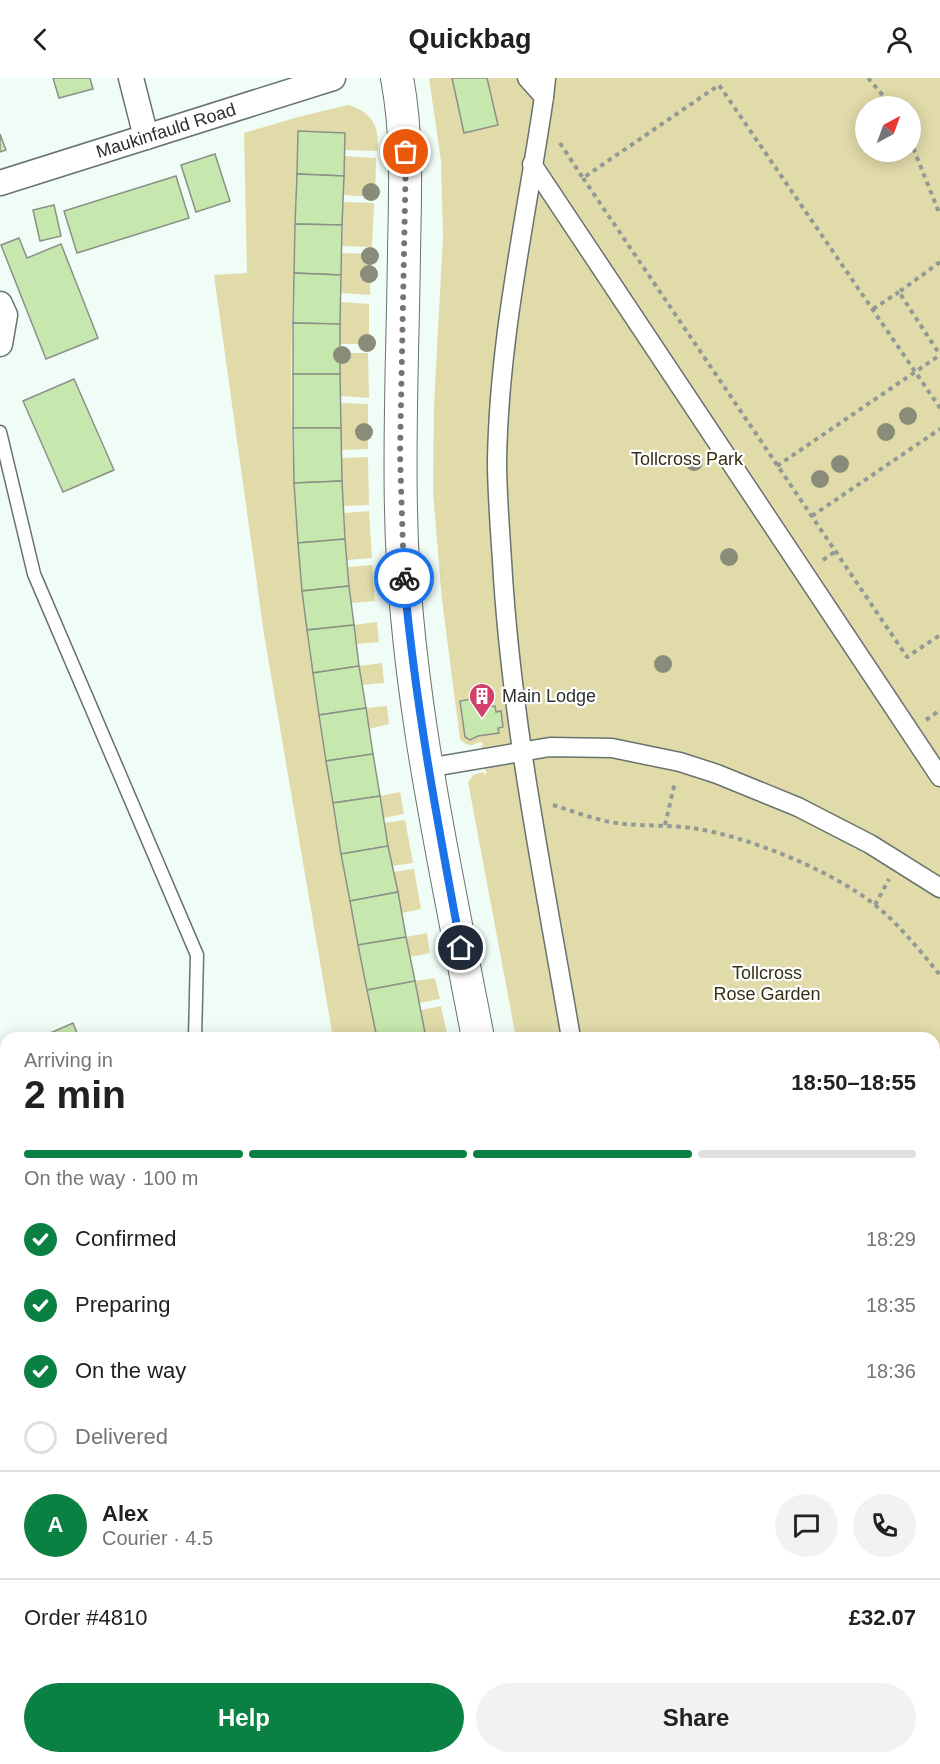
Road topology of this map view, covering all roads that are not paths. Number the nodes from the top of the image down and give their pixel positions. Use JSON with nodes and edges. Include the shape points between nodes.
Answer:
{"nodes":[{"id":1,"x":131,"y":78,"type":"edge"},
{"id":2,"x":333,"y":78,"type":"edge"},
{"id":3,"x":398,"y":78,"type":"edge"},
{"id":4,"x":526,"y":78,"type":"edge"},
{"id":5,"x":546,"y":78,"type":"edge"},
{"id":6,"x":544,"y":97,"type":"junction"},
{"id":7,"x":146,"y":137,"type":"junction"},
{"id":8,"x":532,"y":164,"type":"junction"},
{"id":9,"x":0,"y":183,"type":"edge"},
{"id":10,"x":0,"y":304,"type":"edge"},
{"id":11,"x":0,"y":344,"type":"edge"},
{"id":12,"x":0,"y":432,"type":"edge"},
{"id":13,"x":522,"y":751,"type":"junction"},
{"id":14,"x":427,"y":768,"type":"junction"},
{"id":15,"x":940,"y":777,"type":"edge"},
{"id":16,"x":940,"y":888,"type":"edge"},
{"id":17,"x":195,"y":1032,"type":"edge"},
{"id":18,"x":477,"y":1032,"type":"edge"},
{"id":19,"x":570,"y":1032,"type":"edge"}],
"edges":[{"from":1,"to":7,"type":"street"},
{"from":2,"to":7,"type":"street","name":"Maukinfauld Road"},
{"from":3,"to":14,"type":"street","via":[[406,152],[400,454],[403,562]]},
{"from":4,"to":6,"type":"street"},
{"from":5,"to":6,"type":"street"},
{"from":6,"to":8,"type":"street"},
{"from":7,"to":9,"type":"street","name":"Maukinfauld Road"},
{"from":8,"to":13,"type":"street","via":[[505,337],[497,461],[504,600]]},
{"from":8,"to":15,"type":"street"},
{"from":10,"to":11,"type":"street","via":[[5,315]]},
{"from":12,"to":17,"type":"lane","via":[[34,574],[196,955]]},
{"from":13,"to":14,"type":"street"},
{"from":13,"to":16,"type":"street","via":[[550,747],[612,748],[717,774],[798,807],[870,844]]},
{"from":13,"to":19,"type":"street"},
{"from":14,"to":18,"type":"street"}]}
